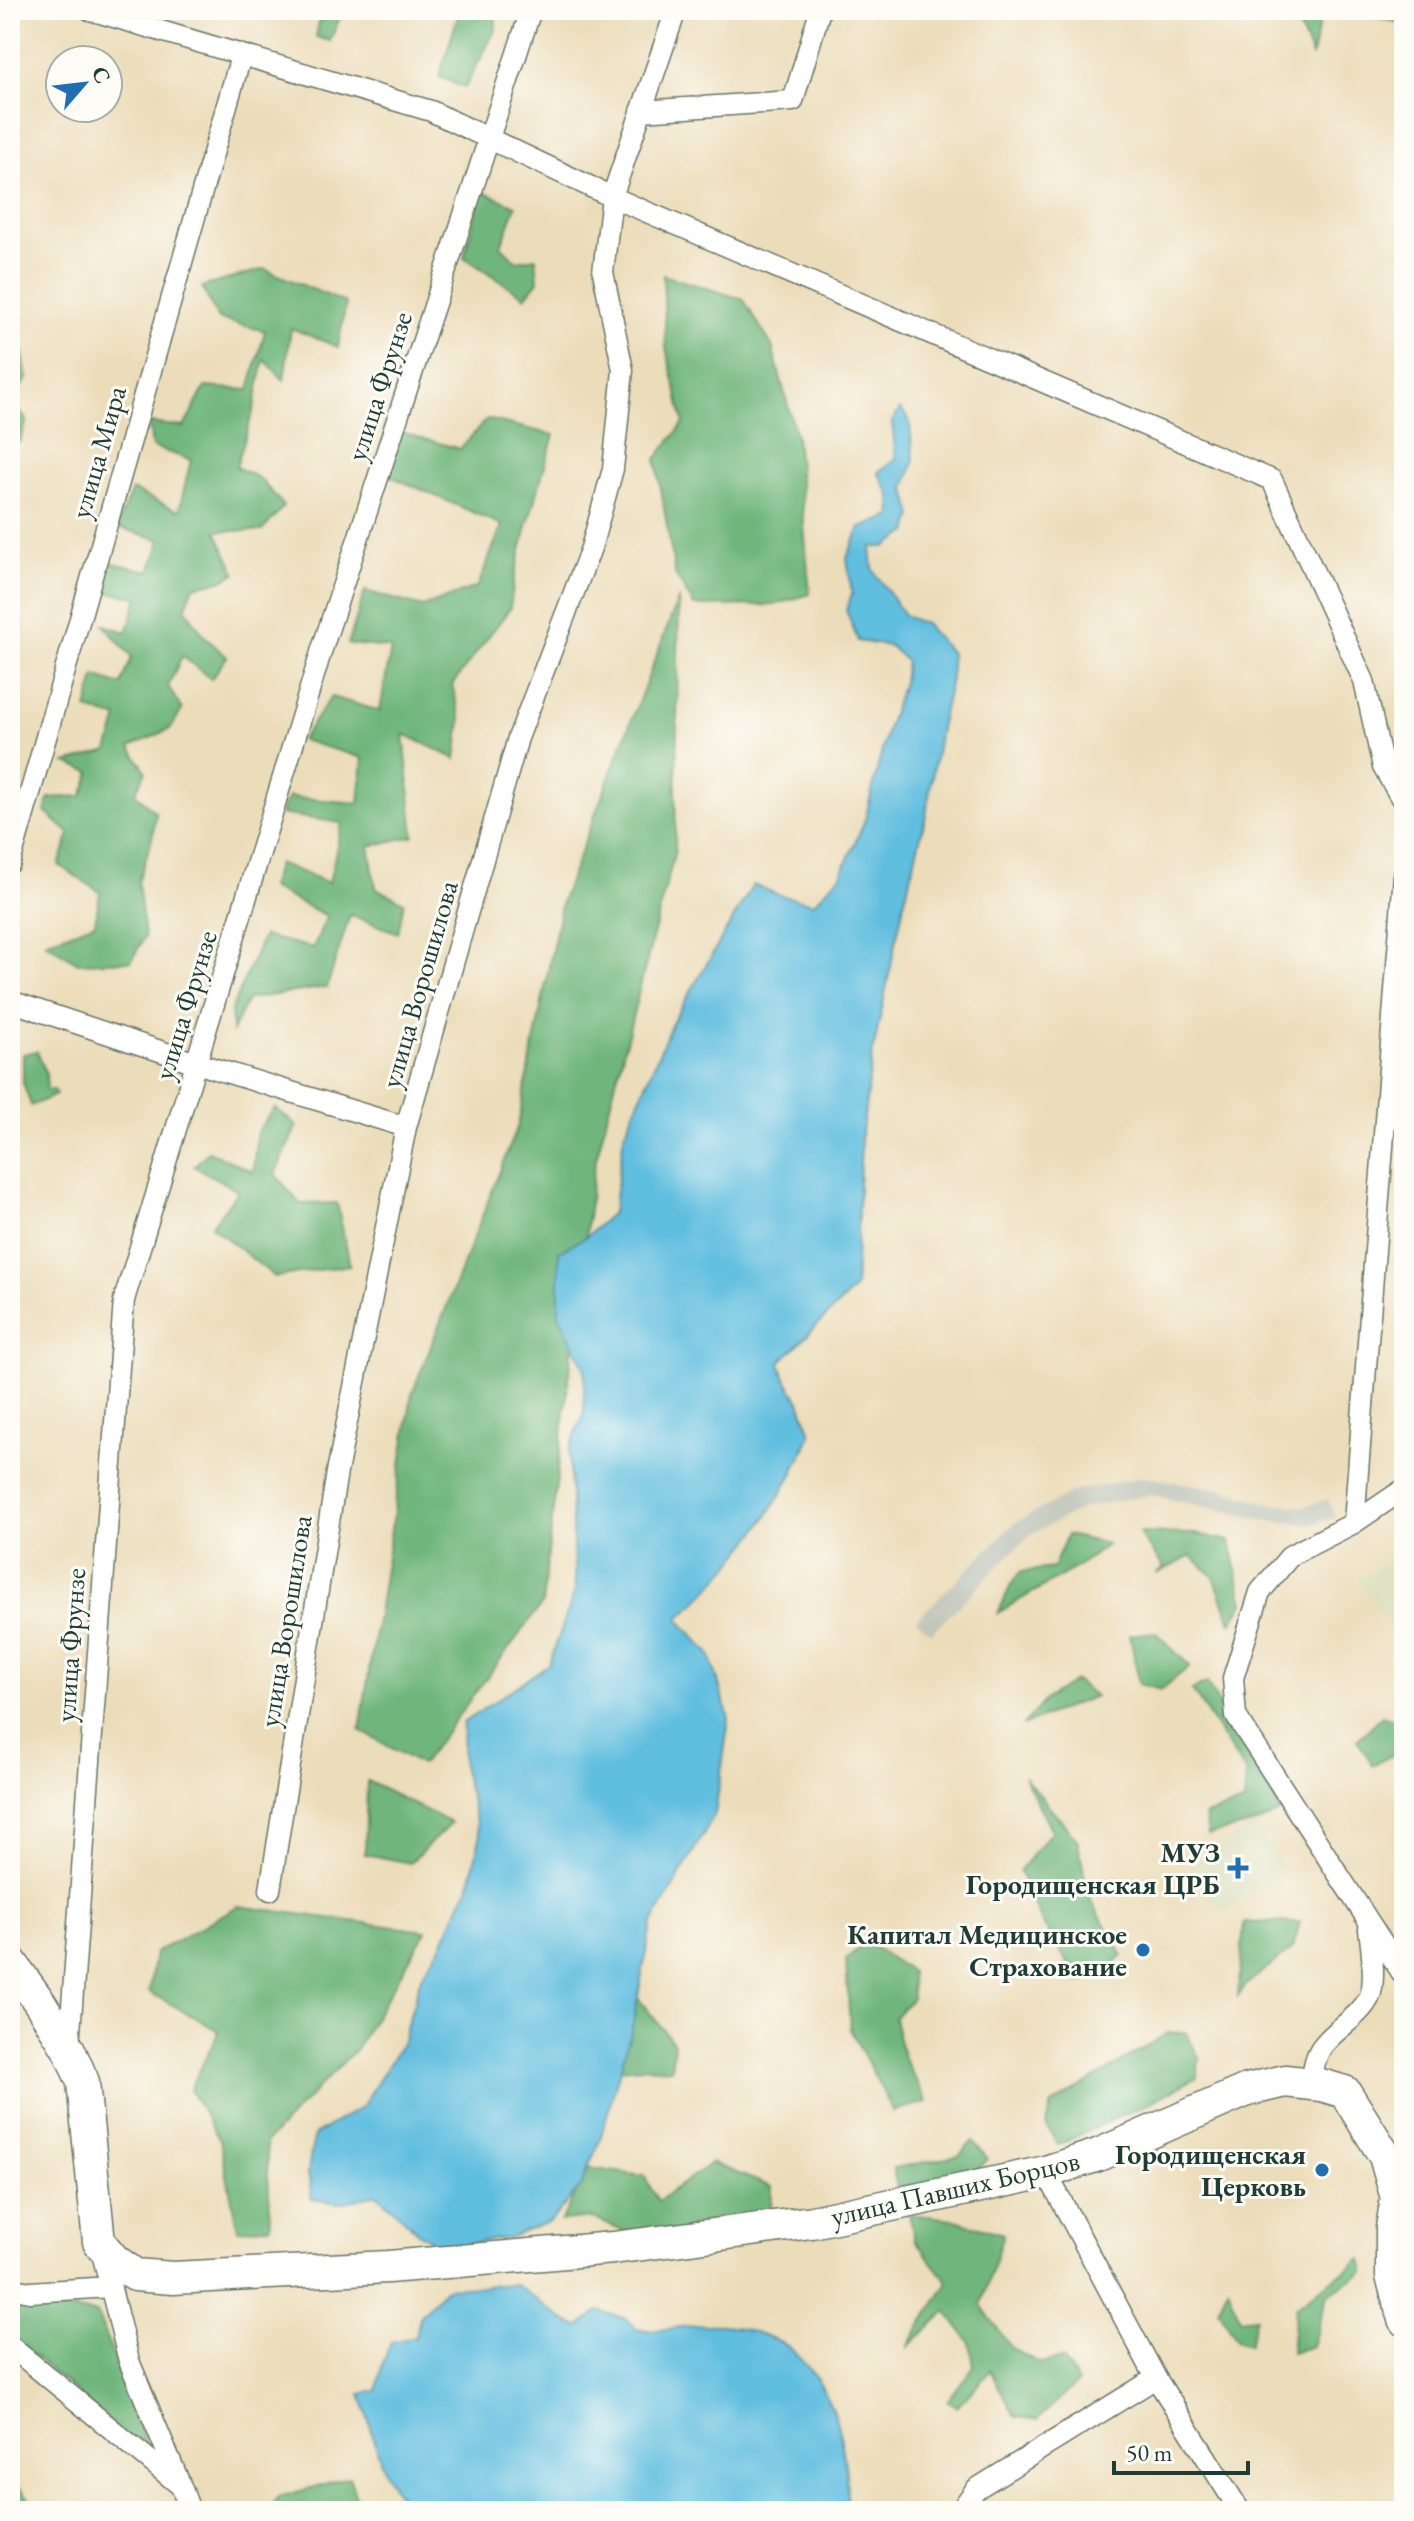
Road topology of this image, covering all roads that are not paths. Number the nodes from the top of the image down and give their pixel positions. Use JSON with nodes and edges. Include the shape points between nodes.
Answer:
{"nodes":[{"id":1,"x":90,"y":10,"type":"edge"},
{"id":2,"x":531,"y":10,"type":"edge"},
{"id":3,"x":676,"y":10,"type":"edge"},
{"id":4,"x":820,"y":10,"type":"edge"},
{"id":5,"x":241,"y":56,"type":"junction"},
{"id":6,"x":641,"y":111,"type":"junction"},
{"id":7,"x":491,"y":137,"type":"junction"},
{"id":8,"x":612,"y":197,"type":"junction"},
{"id":9,"x":1404,"y":803,"type":"edge"},
{"id":10,"x":10,"y":863,"type":"edge"},
{"id":11,"x":1404,"y":874,"type":"edge"},
{"id":12,"x":10,"y":1001,"type":"edge"},
{"id":13,"x":196,"y":1063,"type":"junction"},
{"id":14,"x":406,"y":1127,"type":"junction"},
{"id":15,"x":1404,"y":1489,"type":"edge"},
{"id":16,"x":1354,"y":1523,"type":"junction"},
{"id":17,"x":270,"y":1890,"type":"dead end"},
{"id":18,"x":1368,"y":1921,"type":"junction"},
{"id":19,"x":10,"y":1961,"type":"edge"},
{"id":20,"x":1404,"y":1976,"type":"edge"},
{"id":21,"x":69,"y":2050,"type":"junction"},
{"id":22,"x":1298,"y":2082,"type":"junction"},
{"id":23,"x":1385,"y":2156,"type":"junction"},
{"id":24,"x":1046,"y":2172,"type":"junction"},
{"id":25,"x":1404,"y":2183,"type":"edge"},
{"id":26,"x":1400,"y":2223,"type":"edge"},
{"id":27,"x":99,"y":2242,"type":"junction"},
{"id":28,"x":1398,"y":2269,"type":"edge"},
{"id":29,"x":111,"y":2287,"type":"junction"},
{"id":30,"x":10,"y":2288,"type":"edge"},
{"id":31,"x":1404,"y":2319,"type":"edge"},
{"id":32,"x":10,"y":2346,"type":"edge"},
{"id":33,"x":1156,"y":2378,"type":"junction"},
{"id":34,"x":181,"y":2486,"type":"junction"},
{"id":35,"x":190,"y":2511,"type":"edge"},
{"id":36,"x":960,"y":2511,"type":"edge"},
{"id":37,"x":1240,"y":2511,"type":"edge"}],
"edges":[{"from":1,"to":5,"type":"street"},
{"from":2,"to":7,"type":"street","name":"улица Фрунзе"},
{"from":3,"to":6,"type":"street","name":"улица Ворошилова"},
{"from":4,"to":6,"type":"street","via":[[793,101]]},
{"from":5,"to":7,"type":"street","via":[[431,111]]},
{"from":5,"to":10,"type":"street","name":"улица Мира"},
{"from":6,"to":8,"type":"street","name":"улица Ворошилова"},
{"from":7,"to":8,"type":"street"},
{"from":7,"to":13,"type":"street","name":"улица Фрунзе","via":[[322,649]]},
{"from":8,"to":9,"type":"street","via":[[1272,480],[1364,681],[1383,767]]},
{"from":8,"to":14,"type":"street","name":"улица Ворошилова","via":[[603,272],[623,370],[613,469],[591,548],[518,738]]},
{"from":11,"to":16,"type":"street"},
{"from":12,"to":13,"type":"street"},
{"from":13,"to":14,"type":"street"},
{"from":13,"to":21,"type":"street","name":"улица Фрунзе","via":[[124,1300]]},
{"from":14,"to":17,"type":"street","name":"улица Ворошилова","via":[[337,1472]]},
{"from":15,"to":16,"type":"street"},
{"from":16,"to":18,"type":"street","via":[[1291,1555],[1260,1592],[1233,1678],[1236,1716]]},
{"from":18,"to":20,"type":"street"},
{"from":18,"to":22,"type":"street","via":[[1370,1997],[1322,2046]]},
{"from":19,"to":21,"type":"main road"},
{"from":21,"to":27,"type":"main road","via":[[83,2082]]},
{"from":22,"to":23,"type":"main road","via":[[1345,2092]]},
{"from":22,"to":24,"type":"main road","name":"улица Павших Борцов","via":[[1247,2090]]},
{"from":23,"to":25,"type":"street"},
{"from":23,"to":26,"type":"main road"},
{"from":24,"to":27,"type":"main road","name":"улица Павших Борцов","via":[[812,2222],[613,2248],[388,2267],[173,2278],[135,2275]]},
{"from":24,"to":33,"type":"street","name":"улица Павших Борцов"},
{"from":26,"to":28,"type":"main road"},
{"from":27,"to":29,"type":"street"},
{"from":28,"to":31,"type":"main road"},
{"from":29,"to":30,"type":"street","via":[[30,2292]]},
{"from":29,"to":34,"type":"street","via":[[129,2361]]},
{"from":32,"to":34,"type":"street"},
{"from":33,"to":36,"type":"street","via":[[976,2489]]},
{"from":33,"to":37,"type":"street","name":"улица Павших Борцов"},
{"from":34,"to":35,"type":"street"}]}
